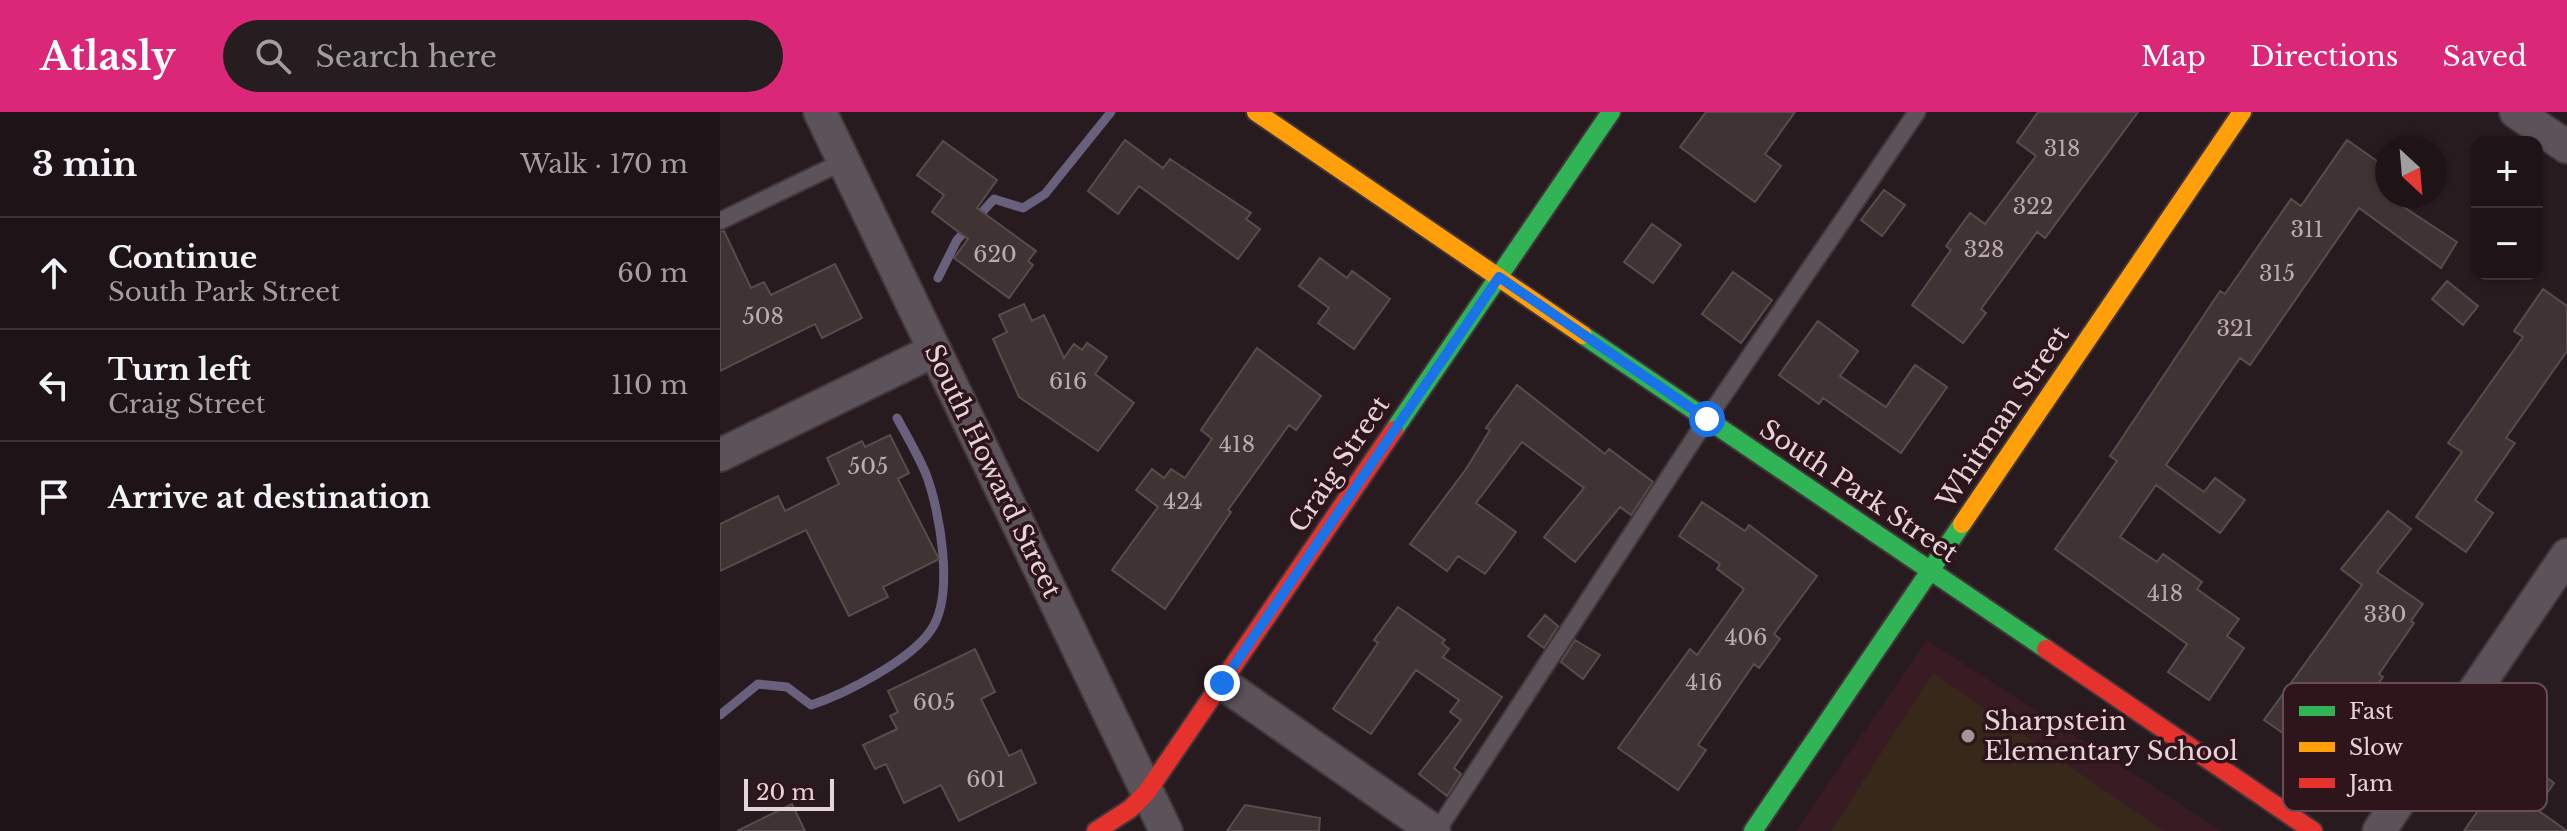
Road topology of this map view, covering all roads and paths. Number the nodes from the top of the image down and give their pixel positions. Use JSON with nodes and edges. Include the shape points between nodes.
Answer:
{"nodes":[{"id":1,"x":820,"y":112,"type":"edge"},
{"id":2,"x":1256,"y":112,"type":"edge"},
{"id":3,"x":1611,"y":112,"type":"edge"},
{"id":4,"x":1917,"y":112,"type":"edge"},
{"id":5,"x":2242,"y":112,"type":"edge"},
{"id":6,"x":2533,"y":117,"type":"edge"},
{"id":7,"x":2567,"y":147,"type":"edge"},
{"id":8,"x":844,"y":161,"type":"junction"},
{"id":9,"x":720,"y":221,"type":"edge"},
{"id":10,"x":1499,"y":277,"type":"junction"},
{"id":11,"x":935,"y":350,"type":"junction"},
{"id":12,"x":1707,"y":419,"type":"junction"},
{"id":13,"x":720,"y":455,"type":"edge"},
{"id":14,"x":2567,"y":555,"type":"edge"},
{"id":15,"x":1930,"y":571,"type":"junction"},
{"id":16,"x":1222,"y":683,"type":"junction"},
{"id":17,"x":2480,"y":683,"type":"edge"},
{"id":18,"x":1147,"y":792,"type":"junction"},
{"id":19,"x":2283,"y":811,"type":"edge"},
{"id":20,"x":2284,"y":811,"type":"edge"},
{"id":21,"x":2393,"y":811,"type":"edge"},
{"id":22,"x":1096,"y":831,"type":"edge"},
{"id":23,"x":1166,"y":831,"type":"edge"},
{"id":24,"x":1436,"y":831,"type":"edge"},
{"id":25,"x":1753,"y":831,"type":"edge"},
{"id":26,"x":2313,"y":831,"type":"edge"},
{"id":27,"x":2379,"y":831,"type":"edge"}],
"edges":[{"from":1,"to":8,"type":"street","name":"South Howard Street"},
{"from":2,"to":10,"type":"street","name":"South Park Street"},
{"from":3,"to":10,"type":"street","name":"Craig Street"},
{"from":4,"to":12,"type":"lane"},
{"from":5,"to":15,"type":"street","name":"Whitman Street"},
{"from":6,"to":7,"type":"street"},
{"from":8,"to":9,"type":"lane"},
{"from":8,"to":11,"type":"street","name":"South Howard Street"},
{"from":10,"to":12,"type":"street","name":"South Park Street"},
{"from":10,"to":16,"type":"street","name":"Craig Street"},
{"from":11,"to":13,"type":"street"},
{"from":11,"to":18,"type":"street","name":"South Howard Street"},
{"from":12,"to":15,"type":"street","name":"South Park Street"},
{"from":12,"to":24,"type":"lane"},
{"from":14,"to":17,"type":"street"},
{"from":15,"to":19,"type":"street","name":"South Park Street"},
{"from":15,"to":25,"type":"street","name":"Whitman Street"},
{"from":16,"to":18,"type":"street","name":"Craig Street"},
{"from":16,"to":24,"type":"street"},
{"from":18,"to":22,"type":"street","name":"Craig Street"},
{"from":18,"to":23,"type":"street","name":"South Howard Street"},
{"from":20,"to":26,"type":"street","name":"South Park Street"},
{"from":21,"to":27,"type":"street"}]}
